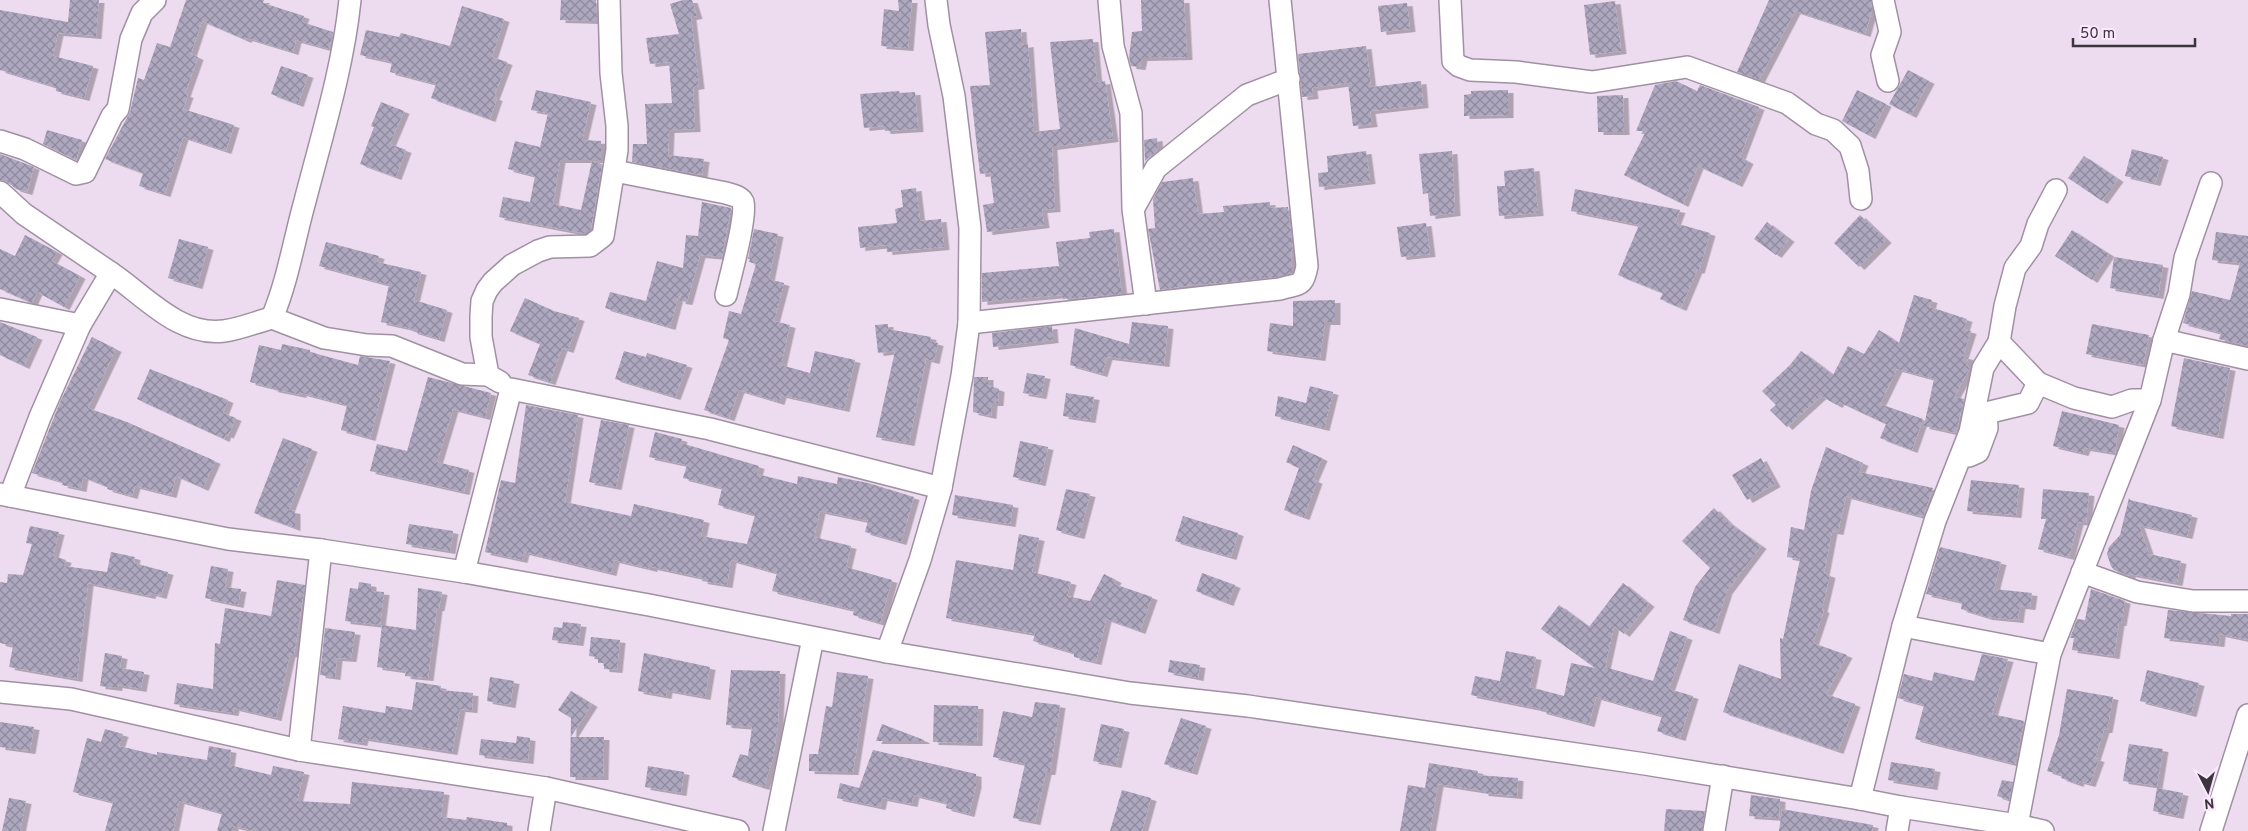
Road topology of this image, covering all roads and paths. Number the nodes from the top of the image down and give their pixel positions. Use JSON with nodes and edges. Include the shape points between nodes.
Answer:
{"nodes":[{"id":1,"x":155,"y":0,"type":"edge"},
{"id":2,"x":350,"y":0,"type":"edge"},
{"id":3,"x":609,"y":0,"type":"edge"},
{"id":4,"x":936,"y":0,"type":"edge"},
{"id":5,"x":1109,"y":0,"type":"edge"},
{"id":6,"x":1280,"y":0,"type":"edge"},
{"id":7,"x":1450,"y":0,"type":"edge"},
{"id":8,"x":1883,"y":0,"type":"edge"},
{"id":9,"x":1289,"y":79,"type":"junction"},
{"id":10,"x":1888,"y":81,"type":"dead end"},
{"id":11,"x":0,"y":141,"type":"edge"},
{"id":12,"x":615,"y":171,"type":"junction"},
{"id":13,"x":2211,"y":182,"type":"dead end"},
{"id":14,"x":2056,"y":190,"type":"dead end"},
{"id":15,"x":0,"y":192,"type":"edge"},
{"id":16,"x":1861,"y":199,"type":"dead end"},
{"id":17,"x":1134,"y":209,"type":"junction"},
{"id":18,"x":111,"y":273,"type":"junction"},
{"id":19,"x":726,"y":295,"type":"dead end"},
{"id":20,"x":1146,"y":304,"type":"junction"},
{"id":21,"x":0,"y":309,"type":"edge"},
{"id":22,"x":272,"y":318,"type":"junction"},
{"id":23,"x":968,"y":323,"type":"junction"},
{"id":24,"x":80,"y":325,"type":"junction"},
{"id":25,"x":2164,"y":340,"type":"junction"},
{"id":26,"x":1999,"y":342,"type":"junction"},
{"id":27,"x":2248,"y":359,"type":"edge"},
{"id":28,"x":488,"y":375,"type":"junction"},
{"id":29,"x":2038,"y":383,"type":"junction"},
{"id":30,"x":511,"y":389,"type":"junction"},
{"id":31,"x":2150,"y":400,"type":"junction"},
{"id":32,"x":1959,"y":460,"type":"junction"},
{"id":33,"x":941,"y":488,"type":"junction"},
{"id":34,"x":5,"y":495,"type":"edge"},
{"id":35,"x":320,"y":550,"type":"junction"},
{"id":36,"x":464,"y":572,"type":"junction"},
{"id":37,"x":2082,"y":572,"type":"junction"},
{"id":38,"x":2248,"y":601,"type":"edge"},
{"id":39,"x":1903,"y":626,"type":"junction"},
{"id":40,"x":813,"y":638,"type":"junction"},
{"id":41,"x":887,"y":652,"type":"junction"},
{"id":42,"x":2050,"y":654,"type":"junction"},
{"id":43,"x":0,"y":692,"type":"edge"},
{"id":44,"x":2248,"y":715,"type":"edge"},
{"id":45,"x":298,"y":750,"type":"junction"},
{"id":46,"x":2241,"y":762,"type":"edge"},
{"id":47,"x":1723,"y":776,"type":"junction"},
{"id":48,"x":546,"y":788,"type":"junction"},
{"id":49,"x":1860,"y":799,"type":"junction"},
{"id":50,"x":1901,"y":807,"type":"junction"},
{"id":51,"x":2017,"y":824,"type":"junction"},
{"id":52,"x":539,"y":831,"type":"edge"},
{"id":53,"x":738,"y":831,"type":"edge"},
{"id":54,"x":774,"y":831,"type":"edge"},
{"id":55,"x":1714,"y":831,"type":"edge"},
{"id":56,"x":1896,"y":831,"type":"edge"},
{"id":57,"x":2043,"y":831,"type":"edge"},
{"id":58,"x":2211,"y":831,"type":"edge"}],
"edges":[{"from":1,"to":11,"type":"street","via":[[142,13],[131,39],[118,109],[85,172],[76,174],[25,149]]},
{"from":2,"to":22,"type":"street","via":[[347,30],[332,97],[288,273]]},
{"from":3,"to":12,"type":"street","via":[[611,73],[618,126]]},
{"from":4,"to":23,"type":"street","via":[[938,25],[954,96],[970,228]]},
{"from":5,"to":17,"type":"street","via":[[1112,46],[1131,113]]},
{"from":6,"to":9,"type":"street"},
{"from":7,"to":16,"type":"street","via":[[1452,60],[1459,66],[1470,70],[1516,72],[1592,82],[1686,67],[1787,103],[1816,124],[1833,130],[1850,146],[1858,171]]},
{"from":8,"to":10,"type":"street","via":[[1890,32],[1882,55]]},
{"from":9,"to":17,"type":"street","via":[[1247,95],[1156,168]]},
{"from":9,"to":20,"type":"street","via":[[1307,266],[1305,279],[1300,285],[1280,289]]},
{"from":12,"to":19,"type":"street","via":[[739,197],[743,203],[742,221]]},
{"from":12,"to":28,"type":"street","via":[[603,236],[590,246],[550,247],[538,251],[512,265],[487,290],[482,301],[481,336]]},
{"from":13,"to":25,"type":"street","via":[[2185,258],[2179,294]]},
{"from":14,"to":26,"type":"street","via":[[2038,224],[2031,246],[2016,268]]},
{"from":15,"to":18,"type":"street","via":[[24,214]]},
{"from":17,"to":20,"type":"street"},
{"from":18,"to":22,"type":"street","via":[[181,324],[208,332],[224,332]]},
{"from":18,"to":24,"type":"street"},
{"from":20,"to":23,"type":"street"},
{"from":21,"to":24,"type":"street"},
{"from":22,"to":28,"type":"street","via":[[324,338],[392,346],[462,374]]},
{"from":23,"to":33,"type":"street","via":[[962,376]]},
{"from":24,"to":34,"type":"street"},
{"from":25,"to":27,"type":"street"},
{"from":25,"to":31,"type":"street"},
{"from":26,"to":29,"type":"street"},
{"from":26,"to":32,"type":"street","via":[[1983,368],[1970,432]]},
{"from":28,"to":30,"type":"street"},
{"from":29,"to":31,"type":"street","via":[[2074,398],[2112,407],[2132,400]]},
{"from":29,"to":32,"type":"street","via":[[2028,403],[1986,413],[1987,428],[1978,452]]},
{"from":30,"to":33,"type":"street","via":[[710,429]]},
{"from":30,"to":36,"type":"street"},
{"from":31,"to":37,"type":"street"},
{"from":32,"to":39,"type":"street","via":[[1935,521]]},
{"from":33,"to":41,"type":"street","via":[[920,560]]},
{"from":34,"to":35,"type":"street","via":[[228,539]]},
{"from":35,"to":36,"type":"street"},
{"from":35,"to":45,"type":"street"},
{"from":36,"to":40,"type":"street"},
{"from":37,"to":38,"type":"street","via":[[2137,592],[2193,600]]},
{"from":37,"to":42,"type":"street"},
{"from":39,"to":42,"type":"street"},
{"from":39,"to":49,"type":"street"},
{"from":40,"to":41,"type":"street"},
{"from":40,"to":54,"type":"street"},
{"from":41,"to":47,"type":"street","via":[[1130,693],[1248,706]]},
{"from":42,"to":51,"type":"street"},
{"from":43,"to":45,"type":"street","via":[[71,699]]},
{"from":44,"to":46,"type":"street"},
{"from":45,"to":48,"type":"street"},
{"from":46,"to":58,"type":"street"},
{"from":47,"to":49,"type":"street"},
{"from":47,"to":55,"type":"street"},
{"from":48,"to":52,"type":"street"},
{"from":48,"to":53,"type":"street"},
{"from":49,"to":50,"type":"street"},
{"from":50,"to":51,"type":"street"},
{"from":50,"to":56,"type":"street"},
{"from":51,"to":57,"type":"street"}]}
